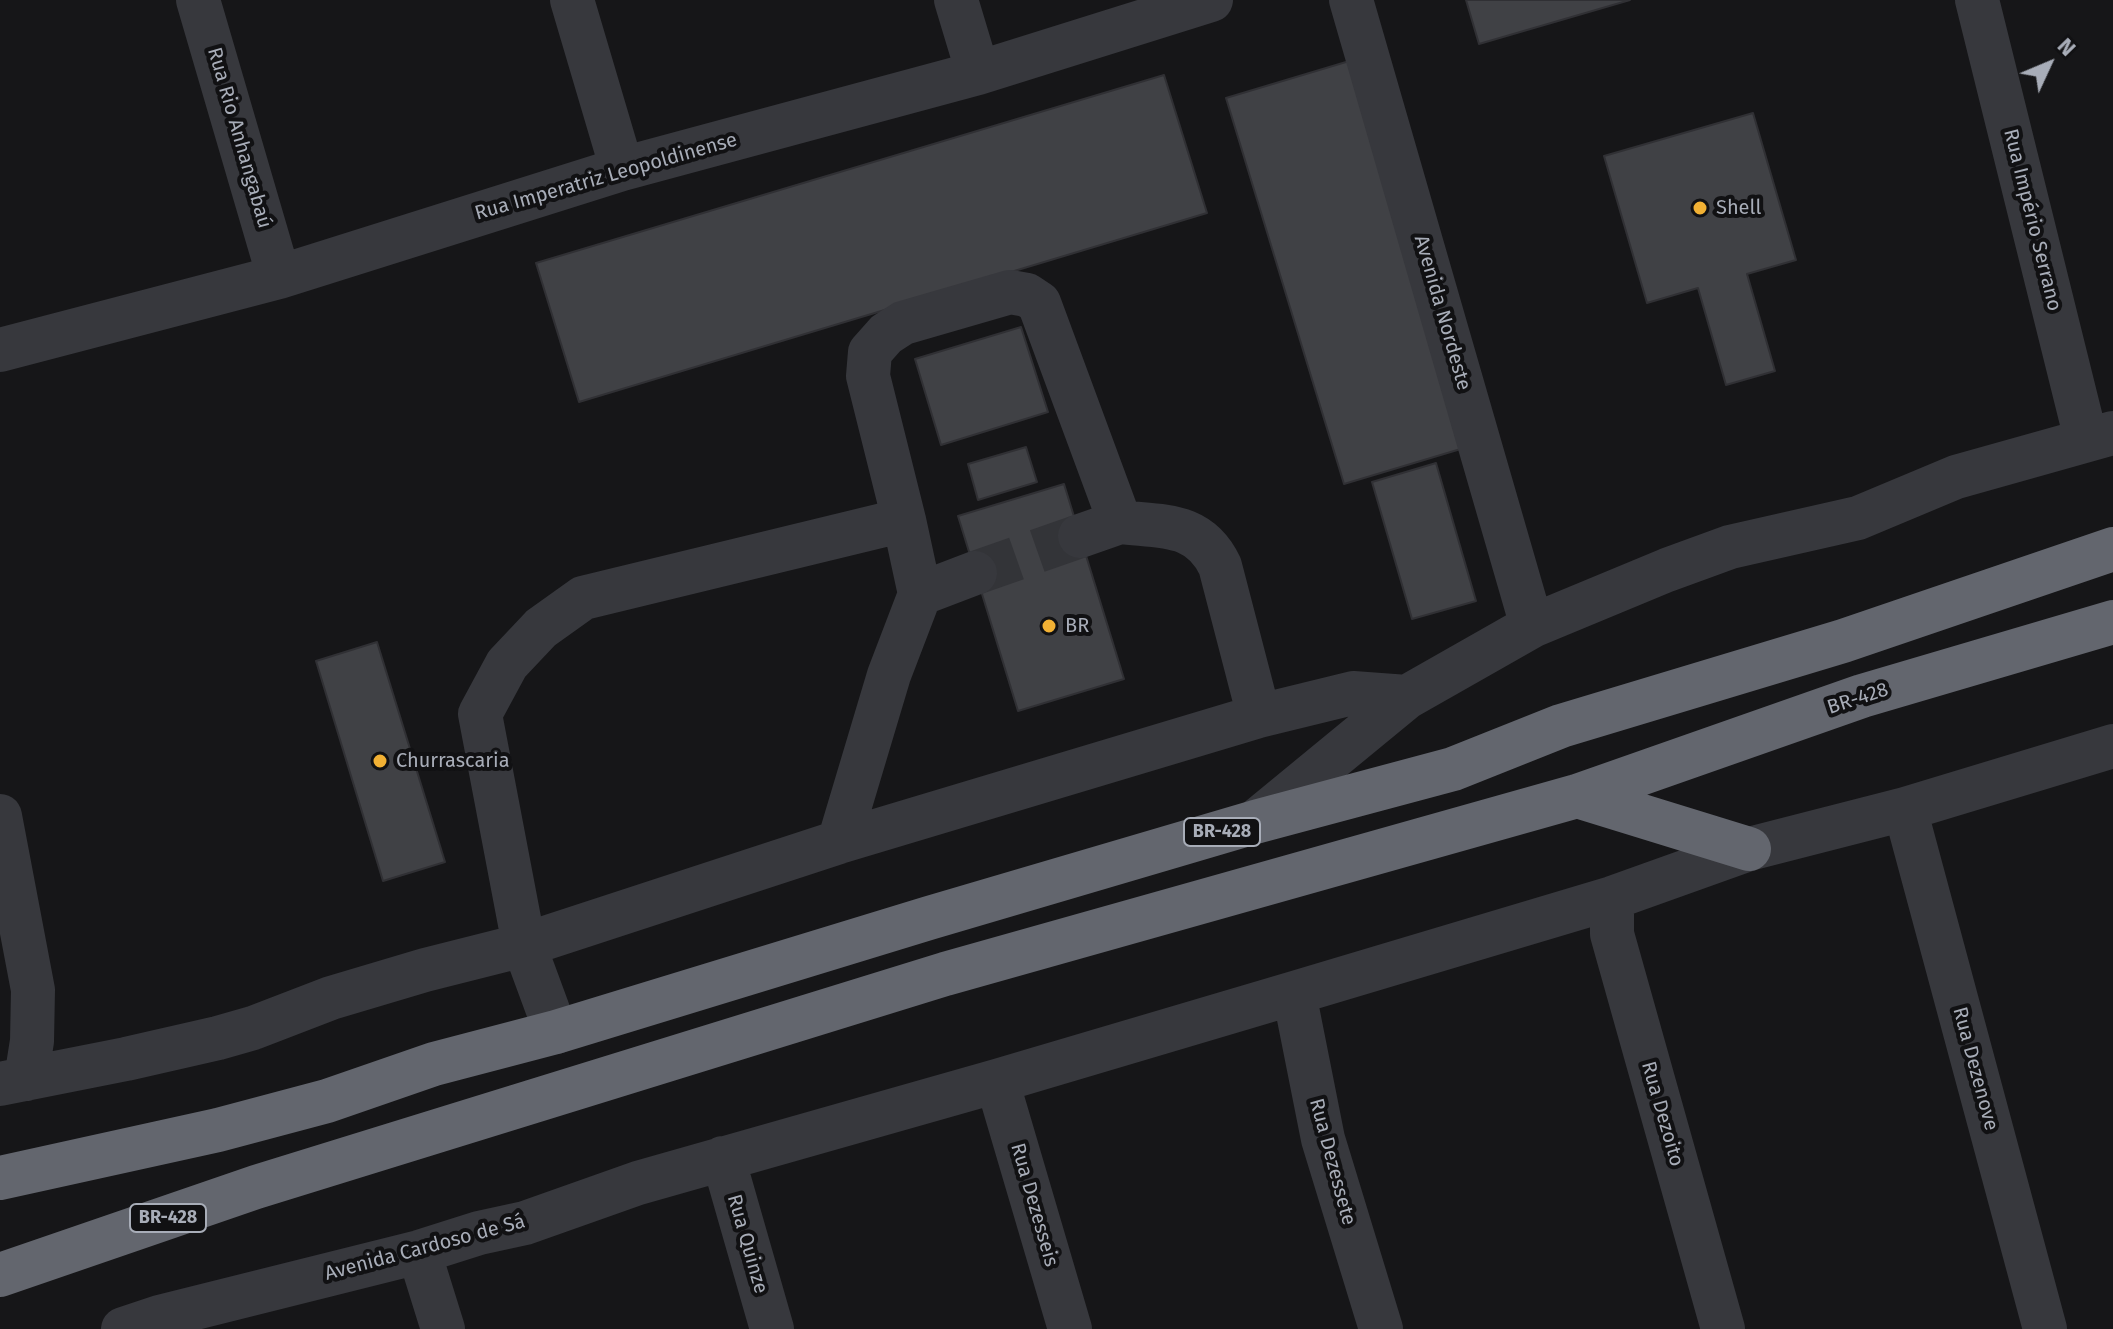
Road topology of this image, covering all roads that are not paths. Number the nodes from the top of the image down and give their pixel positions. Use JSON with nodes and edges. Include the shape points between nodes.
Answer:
{"nodes":[{"id":1,"x":198,"y":0,"type":"edge"},
{"id":2,"x":572,"y":0,"type":"edge"},
{"id":3,"x":956,"y":0,"type":"edge"},
{"id":4,"x":1211,"y":0,"type":"edge"},
{"id":5,"x":1351,"y":0,"type":"edge"},
{"id":6,"x":1977,"y":0,"type":"edge"},
{"id":7,"x":978,"y":73,"type":"junction"},
{"id":8,"x":622,"y":169,"type":"junction"},
{"id":9,"x":279,"y":277,"type":"junction"},
{"id":10,"x":0,"y":350,"type":"edge"},
{"id":11,"x":2100,"y":436,"type":"edge"},
{"id":12,"x":904,"y":520,"type":"junction"},
{"id":13,"x":1120,"y":522,"type":"junction"},
{"id":14,"x":1080,"y":536,"type":"tunnel mouth"},
{"id":15,"x":2113,"y":549,"type":"edge"},
{"id":16,"x":975,"y":573,"type":"tunnel mouth"},
{"id":17,"x":920,"y":594,"type":"junction"},
{"id":18,"x":2113,"y":622,"type":"edge"},
{"id":19,"x":1532,"y":626,"type":"junction"},
{"id":20,"x":1407,"y":697,"type":"junction"},
{"id":21,"x":1259,"y":716,"type":"junction"},
{"id":22,"x":2113,"y":746,"type":"edge"},
{"id":23,"x":1577,"y":796,"type":"junction"},
{"id":24,"x":1905,"y":809,"type":"junction"},
{"id":25,"x":0,"y":816,"type":"edge"},
{"id":26,"x":1255,"y":822,"type":"junction"},
{"id":27,"x":839,"y":842,"type":"junction"},
{"id":28,"x":1749,"y":849,"type":"junction"},
{"id":29,"x":1612,"y":898,"type":"junction"},
{"id":30,"x":524,"y":945,"type":"junction"},
{"id":31,"x":17,"y":992,"type":"edge"},
{"id":32,"x":1294,"y":993,"type":"junction"},
{"id":33,"x":556,"y":1032,"type":"junction"},
{"id":34,"x":997,"y":1081,"type":"junction"},
{"id":35,"x":13,"y":1082,"type":"edge"},
{"id":36,"x":723,"y":1158,"type":"junction"},
{"id":37,"x":0,"y":1178,"type":"edge"},
{"id":38,"x":419,"y":1252,"type":"junction"},
{"id":39,"x":0,"y":1275,"type":"edge"},
{"id":40,"x":148,"y":1325,"type":"edge"},
{"id":41,"x":443,"y":1329,"type":"edge"},
{"id":42,"x":772,"y":1329,"type":"edge"},
{"id":43,"x":1070,"y":1329,"type":"edge"},
{"id":44,"x":1381,"y":1329,"type":"edge"},
{"id":45,"x":1723,"y":1329,"type":"edge"},
{"id":46,"x":2045,"y":1329,"type":"edge"}],
"edges":[{"from":1,"to":9,"type":"street","name":"Rua Rio Anhangabaú"},
{"from":2,"to":8,"type":"street"},
{"from":3,"to":7,"type":"street"},
{"from":4,"to":7,"type":"street","name":"Rua Imperatriz Leopoldinense"},
{"from":5,"to":19,"type":"street","name":"Avenida Nordeste"},
{"from":6,"to":11,"type":"street","name":"Rua Império Serrano"},
{"from":7,"to":8,"type":"street","name":"Rua Imperatriz Leopoldinense"},
{"from":8,"to":9,"type":"street","name":"Rua Imperatriz Leopoldinense"},
{"from":9,"to":10,"type":"street","name":"Rua Imperatriz Leopoldinense"},
{"from":11,"to":19,"type":"street","via":[[1956,477],[1858,518],[1730,547]]},
{"from":12,"to":13,"type":"street","via":[[868,376],[870,352],[903,323],[1010,292],[1039,303]]},
{"from":12,"to":17,"type":"street"},
{"from":12,"to":30,"type":"street","via":[[583,598],[541,628],[507,664],[480,714]]},
{"from":13,"to":14,"type":"street"},
{"from":13,"to":21,"type":"street","via":[[1178,529],[1199,538],[1214,553]]},
{"from":15,"to":26,"type":"highway","name":"BR-428","number":"BR-428","via":[[1843,641],[1561,726],[1453,769]]},
{"from":16,"to":17,"type":"street"},
{"from":17,"to":27,"type":"street","via":[[889,675]]},
{"from":18,"to":23,"type":"highway","name":"BR-428","number":"BR-428","via":[[1862,696]]},
{"from":19,"to":20,"type":"street"},
{"from":20,"to":21,"type":"street","via":[[1353,693]]},
{"from":20,"to":26,"type":"street"},
{"from":21,"to":27,"type":"street"},
{"from":22,"to":24,"type":"street","name":"Avenida Cardoso de Sá"},
{"from":23,"to":28,"type":"highway"},
{"from":23,"to":39,"type":"highway","name":"BR-428","number":"BR-428","via":[[945,974],[256,1187]]},
{"from":24,"to":28,"type":"street","name":"Avenida Cardoso de Sá"},
{"from":24,"to":46,"type":"street","name":"Rua Dezenove"},
{"from":25,"to":31,"type":"street"},
{"from":26,"to":33,"type":"highway","name":"BR-428","number":"BR-428"},
{"from":27,"to":30,"type":"street"},
{"from":28,"to":29,"type":"street","name":"Avenida Cardoso de Sá"},
{"from":29,"to":32,"type":"street","name":"Avenida Cardoso de Sá"},
{"from":29,"to":45,"type":"street","name":"Rua Dezoito","via":[[1612,934]]},
{"from":30,"to":33,"type":"street"},
{"from":30,"to":35,"type":"street","via":[[331,998],[218,1038]]},
{"from":31,"to":35,"type":"street","via":[[32,1041]]},
{"from":32,"to":34,"type":"street","name":"Avenida Cardoso de Sá"},
{"from":32,"to":44,"type":"street","name":"Rua Dezessete","via":[[1323,1139]]},
{"from":33,"to":37,"type":"highway","name":"BR-428","number":"BR-428","via":[[245,1123]]},
{"from":34,"to":36,"type":"street","name":"Avenida Cardoso de Sá"},
{"from":34,"to":43,"type":"street","name":"Rua Dezesseis"},
{"from":36,"to":38,"type":"street","name":"Avenida Cardoso de Sá"},
{"from":36,"to":42,"type":"street","name":"Rua Quinze"},
{"from":38,"to":40,"type":"street","name":"Avenida Cardoso de Sá"},
{"from":38,"to":41,"type":"street"}]}
